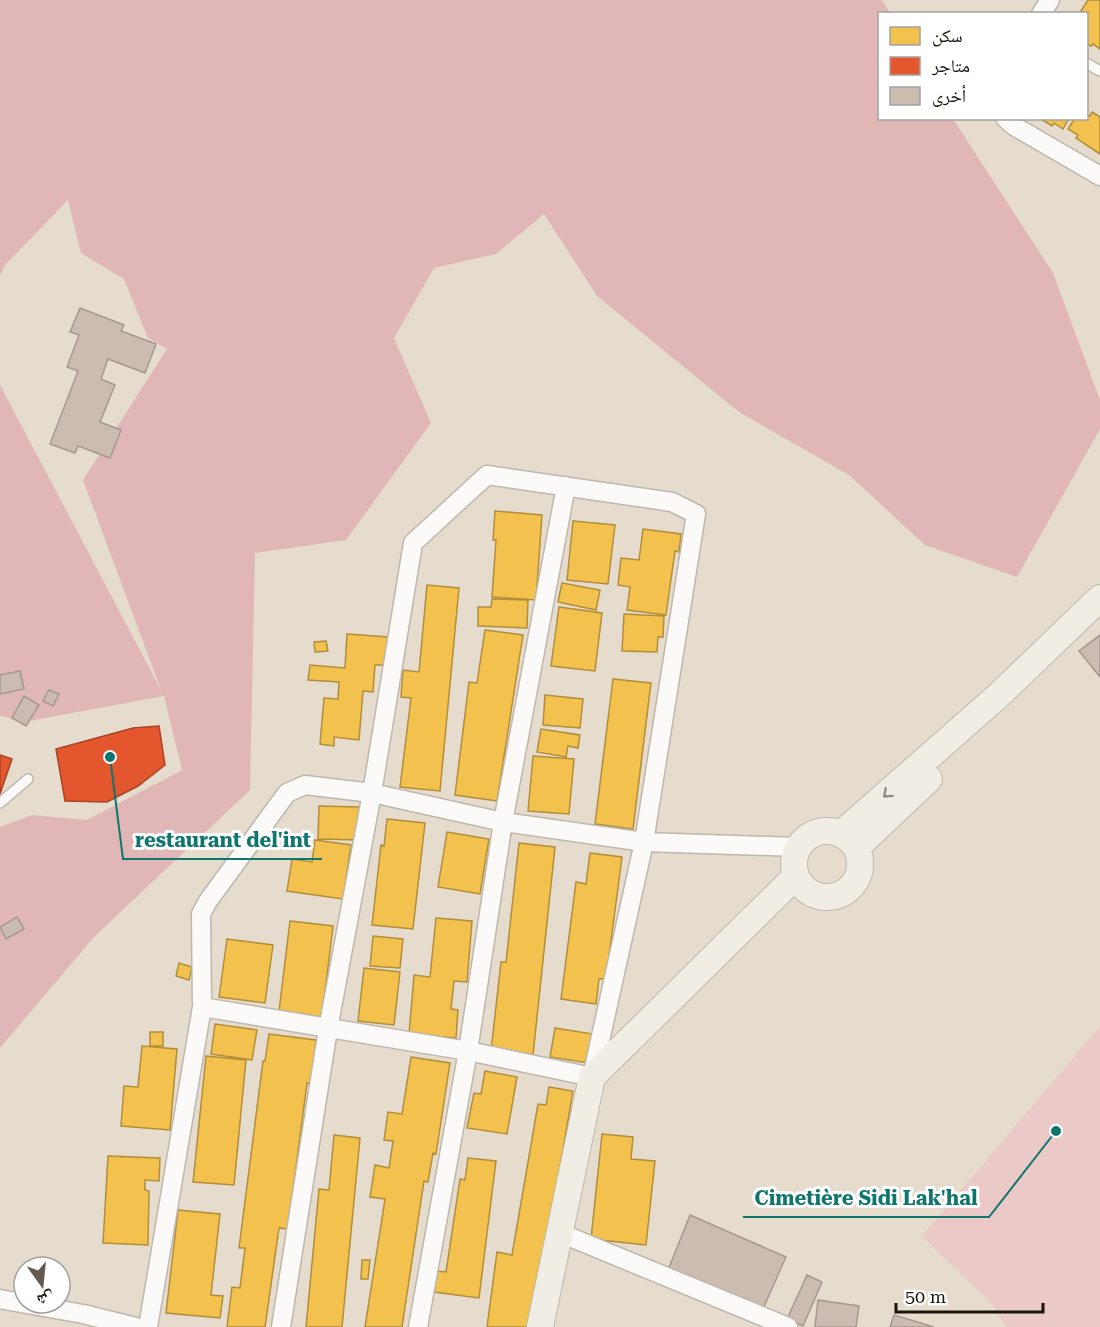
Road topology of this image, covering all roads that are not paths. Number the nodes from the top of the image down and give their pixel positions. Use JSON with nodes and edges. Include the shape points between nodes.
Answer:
{"nodes":[{"id":1,"x":1007,"y":120,"type":"edge"},
{"id":2,"x":1100,"y":176,"type":"edge"},
{"id":3,"x":566,"y":486,"type":"junction"},
{"id":4,"x":1100,"y":598,"type":"edge"},
{"id":5,"x":1100,"y":619,"type":"edge"},
{"id":6,"x":28,"y":779,"type":"dead end"},
{"id":7,"x":372,"y":793,"type":"junction"},
{"id":8,"x":0,"y":803,"type":"edge"},
{"id":9,"x":503,"y":822,"type":"junction"},
{"id":10,"x":849,"y":840,"type":"junction"},
{"id":11,"x":644,"y":842,"type":"junction"},
{"id":12,"x":798,"y":847,"type":"junction"},
{"id":13,"x":801,"y":883,"type":"junction"},
{"id":14,"x":202,"y":1007,"type":"junction"},
{"id":15,"x":328,"y":1029,"type":"junction"},
{"id":16,"x":468,"y":1051,"type":"junction"},
{"id":17,"x":592,"y":1077,"type":"junction"},
{"id":18,"x":570,"y":1237,"type":"junction"},
{"id":19,"x":0,"y":1299,"type":"edge"},
{"id":20,"x":136,"y":1327,"type":"edge"},
{"id":21,"x":148,"y":1327,"type":"edge"},
{"id":22,"x":281,"y":1327,"type":"edge"},
{"id":23,"x":418,"y":1327,"type":"edge"},
{"id":24,"x":540,"y":1327,"type":"edge"},
{"id":25,"x":553,"y":1327,"type":"edge"},
{"id":26,"x":788,"y":1327,"type":"edge"}],
"edges":[{"from":1,"to":2,"type":"street"},
{"from":3,"to":7,"type":"street","via":[[487,475],[413,543]]},
{"from":3,"to":9,"type":"street"},
{"from":3,"to":11,"type":"street","via":[[672,502],[696,514]]},
{"from":4,"to":10,"type":"main road","one_way":true},
{"from":5,"to":10,"type":"main road"},
{"from":6,"to":8,"type":"lane"},
{"from":7,"to":9,"type":"street"},
{"from":7,"to":14,"type":"street","via":[[305,785],[287,793],[201,914]]},
{"from":7,"to":15,"type":"street"},
{"from":9,"to":11,"type":"street"},
{"from":9,"to":16,"type":"street"},
{"from":10,"to":12,"type":"main road","via":[[826,830],[810,835]]},
{"from":10,"to":13,"type":"main road","via":[[861,862],[859,877],[850,889],[836,897],[820,897]]},
{"from":11,"to":12,"type":"street"},
{"from":11,"to":17,"type":"street"},
{"from":12,"to":13,"type":"main road","via":[[794,861]]},
{"from":13,"to":17,"type":"main road"},
{"from":13,"to":18,"type":"main road","via":[[601,1086]]},
{"from":14,"to":15,"type":"street"},
{"from":14,"to":21,"type":"street"},
{"from":15,"to":16,"type":"street"},
{"from":15,"to":22,"type":"street"},
{"from":16,"to":17,"type":"street"},
{"from":16,"to":23,"type":"street"},
{"from":17,"to":24,"type":"main road"},
{"from":18,"to":25,"type":"main road"},
{"from":18,"to":26,"type":"street"},
{"from":19,"to":20,"type":"street"}]}
